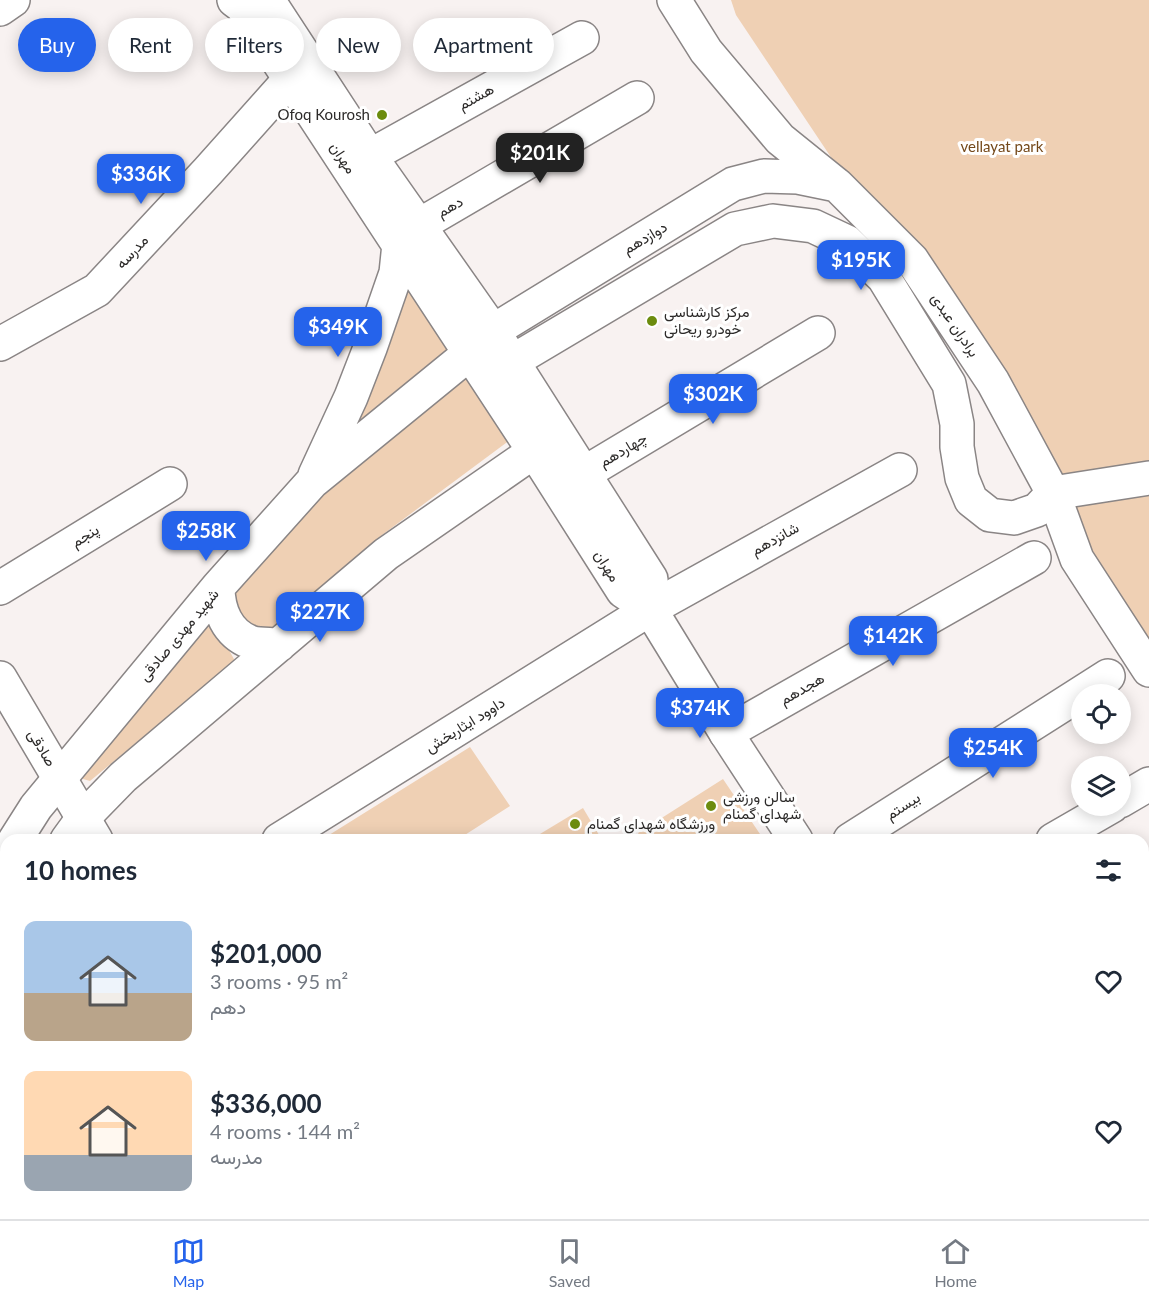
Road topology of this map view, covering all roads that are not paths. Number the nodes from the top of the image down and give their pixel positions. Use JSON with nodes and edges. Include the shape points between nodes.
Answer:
{"nodes":[{"id":1,"x":13,"y":0,"type":"edge"},
{"id":2,"x":234,"y":0,"type":"edge"},
{"id":3,"x":674,"y":0,"type":"edge"},
{"id":4,"x":272,"y":1,"type":"edge"},
{"id":5,"x":0,"y":9,"type":"edge"},
{"id":6,"x":582,"y":38,"type":"dead end"},
{"id":7,"x":291,"y":78,"type":"junction"},
{"id":8,"x":637,"y":98,"type":"dead end"},
{"id":9,"x":370,"y":156,"type":"junction"},
{"id":10,"x":837,"y":185,"type":"junction"},
{"id":11,"x":408,"y":235,"type":"junction"},
{"id":12,"x":818,"y":333,"type":"dead end"},
{"id":13,"x":482,"y":342,"type":"junction"},
{"id":14,"x":0,"y":344,"type":"edge"},
{"id":15,"x":513,"y":362,"type":"junction"},
{"id":16,"x":546,"y":443,"type":"junction"},
{"id":17,"x":900,"y":470,"type":"dead end"},
{"id":18,"x":583,"y":474,"type":"junction"},
{"id":19,"x":1149,"y":478,"type":"edge"},
{"id":20,"x":312,"y":482,"type":"junction"},
{"id":21,"x":170,"y":484,"type":"dead end"},
{"id":22,"x":1053,"y":493,"type":"junction"},
{"id":23,"x":1034,"y":558,"type":"dead end"},
{"id":24,"x":218,"y":587,"type":"junction"},
{"id":25,"x":0,"y":588,"type":"edge"},
{"id":26,"x":650,"y":609,"type":"junction"},
{"id":27,"x":279,"y":645,"type":"junction"},
{"id":28,"x":1149,"y":670,"type":"edge"},
{"id":29,"x":1108,"y":676,"type":"dead end"},
{"id":30,"x":0,"y":678,"type":"edge"},
{"id":31,"x":726,"y":732,"type":"junction"},
{"id":32,"x":61,"y":778,"type":"junction"},
{"id":33,"x":1149,"y":784,"type":"edge"},
{"id":34,"x":1131,"y":795,"type":"edge"},
{"id":35,"x":1095,"y":816,"type":"edge"},
{"id":36,"x":82,"y":833,"type":"edge"},
{"id":37,"x":19,"y":834,"type":"edge"},
{"id":38,"x":289,"y":834,"type":"edge"},
{"id":39,"x":792,"y":834,"type":"edge"},
{"id":40,"x":859,"y":834,"type":"edge"},
{"id":41,"x":1063,"y":834,"type":"edge"}],
"edges":[{"from":1,"to":5,"type":"main road"},
{"from":2,"to":7,"type":"main road","name":"مهران"},
{"from":3,"to":10,"type":"main road","name":"برادران عبدی","via":[[706,51],[780,139]]},
{"from":4,"to":9,"type":"main road","name":"مهران"},
{"from":6,"to":9,"type":"main road","name":"هشتم"},
{"from":7,"to":11,"type":"main road","name":"مهران"},
{"from":7,"to":14,"type":"main road","name":"مدرسه","via":[[97,290]]},
{"from":8,"to":11,"type":"main road","name":"دهم"},
{"from":9,"to":11,"type":"main road","name":"مهران"},
{"from":10,"to":13,"type":"main road","name":"دوازدهم","via":[[798,177],[764,176],[733,184]]},
{"from":10,"to":22,"type":"main road","name":"برادران عبدی","via":[[912,260],[993,382]]},
{"from":11,"to":13,"type":"main road","name":"مهران"},
{"from":11,"to":20,"type":"main road","via":[[351,397]]},
{"from":12,"to":18,"type":"main road","name":"چهاردهم"},
{"from":13,"to":15,"type":"main road","name":"مهران"},
{"from":13,"to":16,"type":"main road","name":"مهران"},
{"from":13,"to":20,"type":"main road","name":"شهید مهدی صادقی"},
{"from":15,"to":16,"type":"main road","name":"مهران"},
{"from":15,"to":22,"type":"main road","via":[[735,229],[773,220],[813,226],[847,242],[884,278],[950,384],[962,478],[971,500],[990,515],[1014,518],[1037,510]]},
{"from":16,"to":18,"type":"main road","name":"مهران"},
{"from":16,"to":26,"type":"main road","name":"مهران","via":[[623,591]]},
{"from":16,"to":27,"type":"main road","via":[[386,554]]},
{"from":17,"to":26,"type":"main road","name":"شانزدهم"},
{"from":18,"to":26,"type":"main road","name":"مهران","via":[[651,579]]},
{"from":19,"to":22,"type":"main road"},
{"from":20,"to":24,"type":"main road","name":"شهید مهدی صادقی"},
{"from":21,"to":25,"type":"main road","name":"پنجم"},
{"from":22,"to":28,"type":"main road","name":"برادران عبدی","via":[[1077,559]]},
{"from":23,"to":31,"type":"main road","name":"هجدهم"},
{"from":24,"to":27,"type":"main road","via":[[222,614],[233,632],[251,643]]},
{"from":24,"to":32,"type":"main road","name":"شهید مهدی صادقی"},
{"from":26,"to":31,"type":"main road"},
{"from":26,"to":38,"type":"main road","name":"داوود ایثاربخش"},
{"from":27,"to":36,"type":"main road","via":[[123,777]]},
{"from":29,"to":40,"type":"main road","name":"بیستم"},
{"from":30,"to":32,"type":"main road","name":"صادقی"},
{"from":31,"to":39,"type":"main road"},
{"from":32,"to":36,"type":"main road","name":"صادقی"},
{"from":32,"to":37,"type":"main road","name":"شهید مهدی صادقی"},
{"from":33,"to":34,"type":"main road"},
{"from":35,"to":41,"type":"main road"}]}
